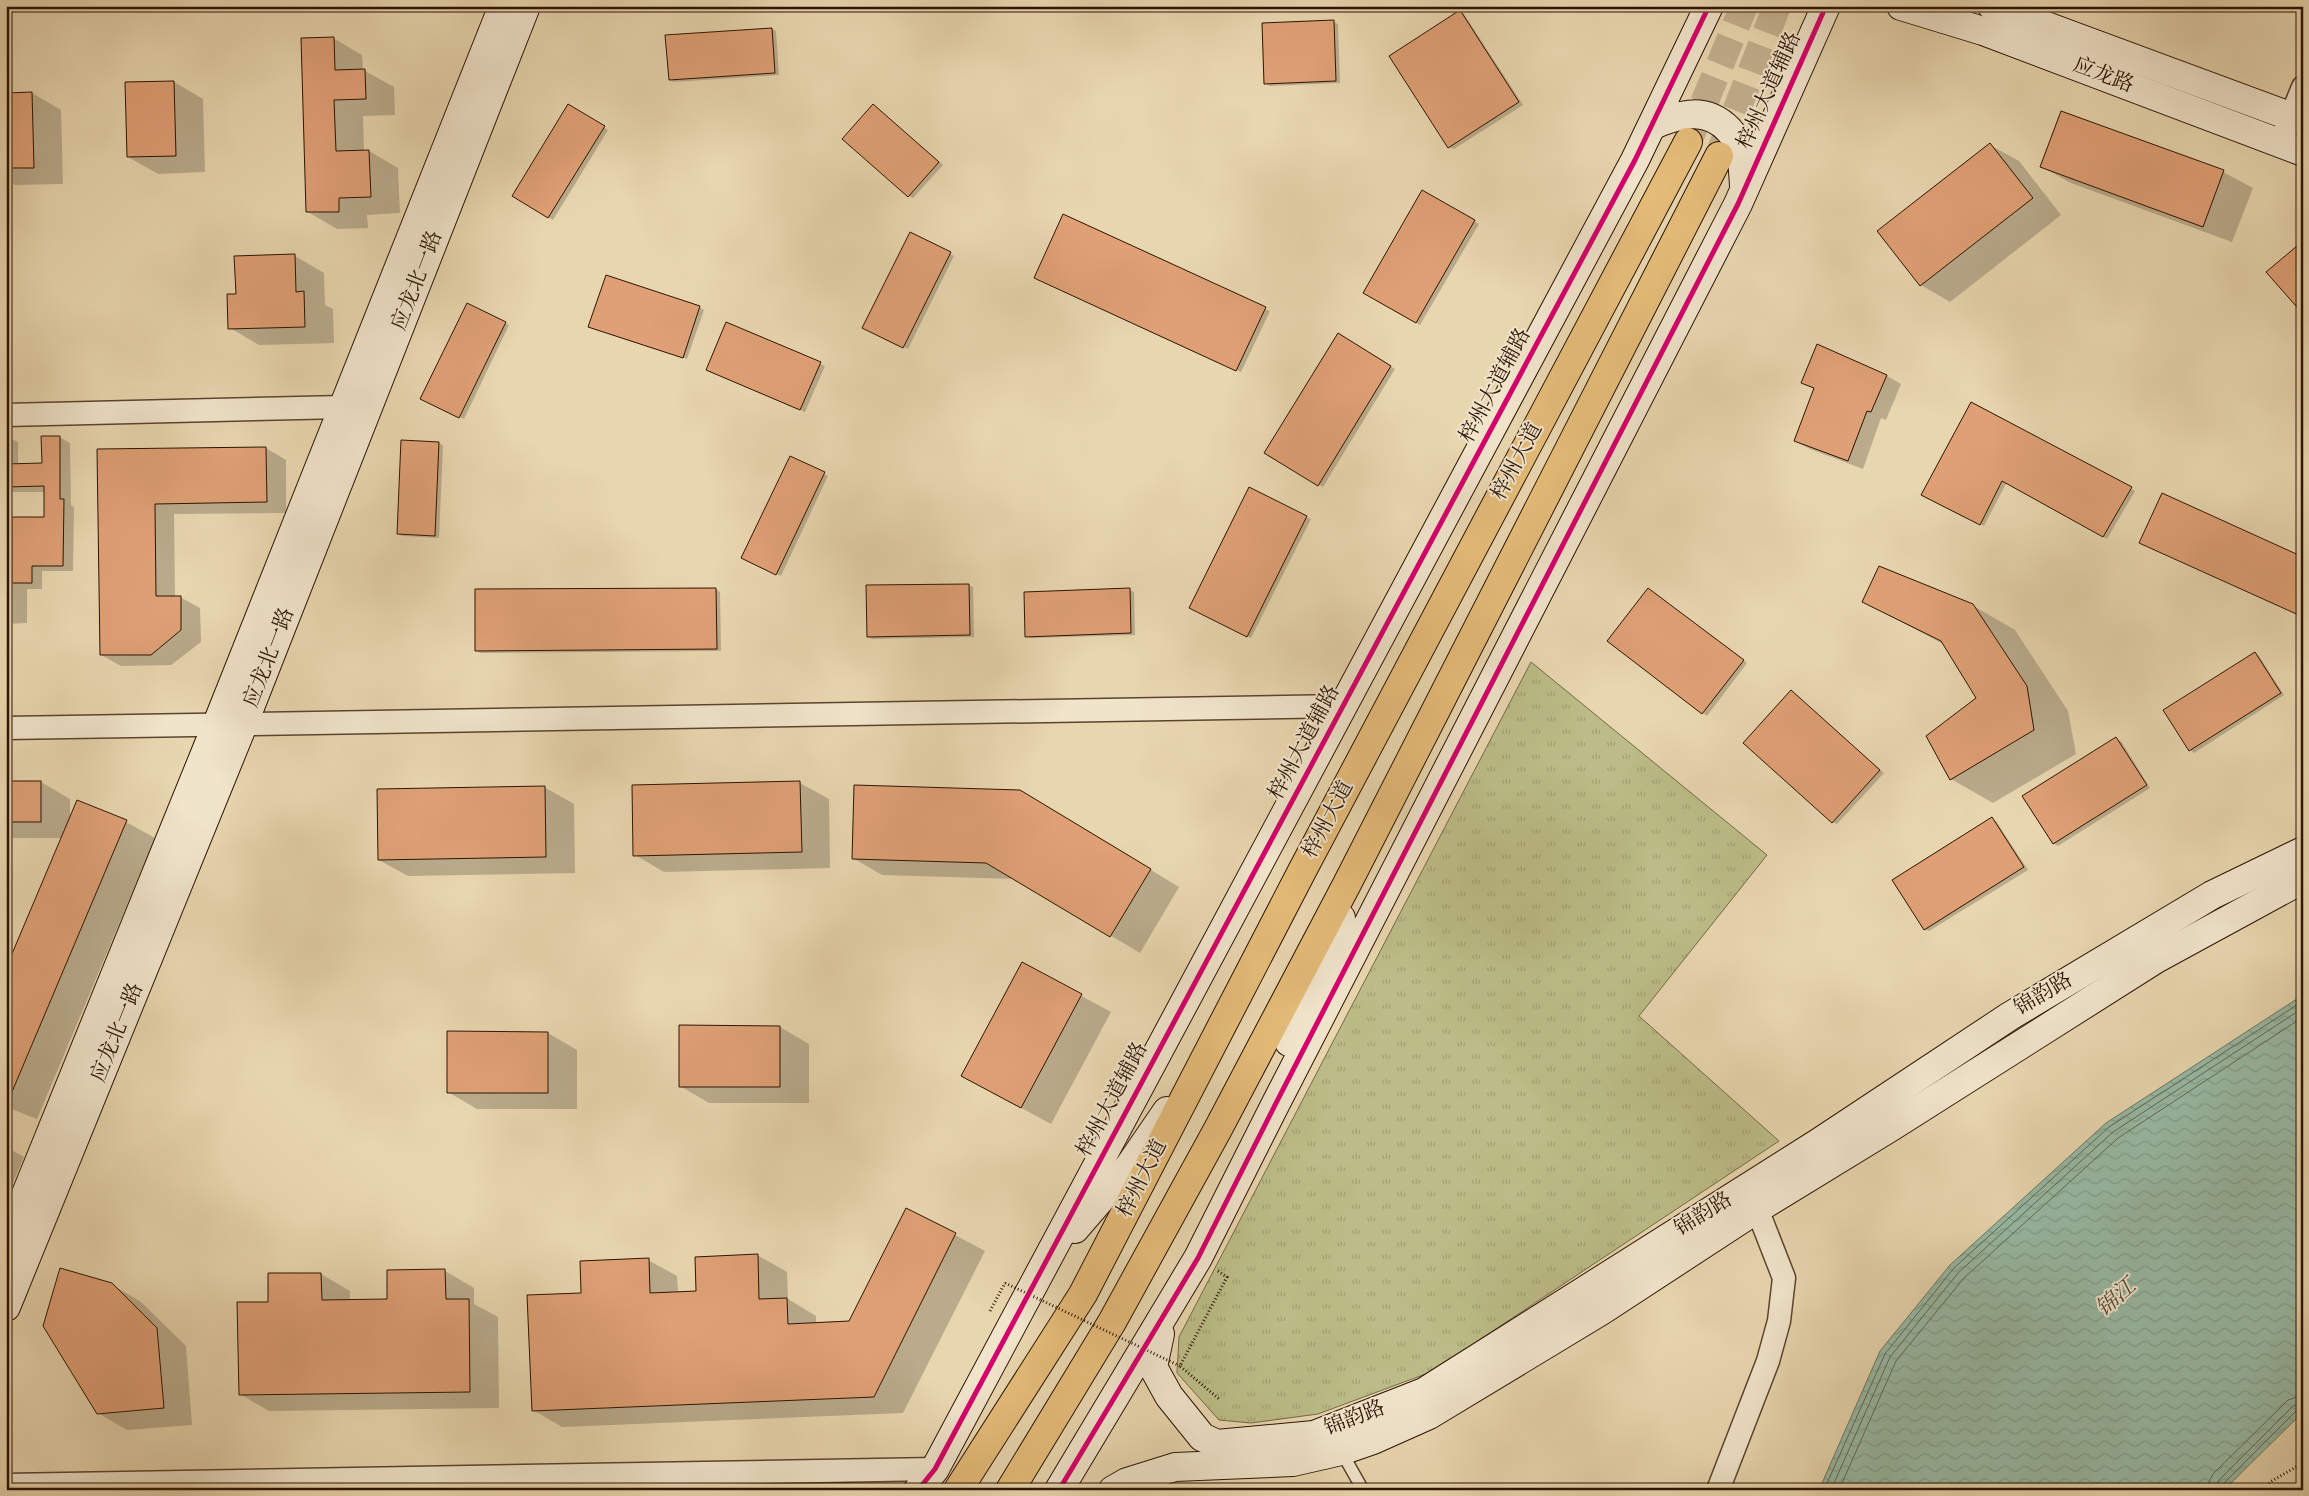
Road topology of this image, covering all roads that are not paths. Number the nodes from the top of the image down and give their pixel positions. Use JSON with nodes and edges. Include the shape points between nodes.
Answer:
{"nodes":[{"id":1,"x":503,"y":6,"type":"edge"},
{"id":2,"x":526,"y":6,"type":"edge"},
{"id":3,"x":1709,"y":6,"type":"edge"},
{"id":4,"x":1826,"y":6,"type":"edge"},
{"id":5,"x":1900,"y":6,"type":"edge"},
{"id":6,"x":1992,"y":6,"type":"edge"},
{"id":7,"x":2303,"y":87,"type":"edge"},
{"id":8,"x":2297,"y":119,"type":"edge"},
{"id":9,"x":1653,"y":125,"type":"junction"},
{"id":10,"x":1688,"y":142,"type":"tunnel mouth"},
{"id":11,"x":2291,"y":148,"type":"edge"},
{"id":12,"x":1719,"y":156,"type":"tunnel mouth"},
{"id":13,"x":1744,"y":187,"type":"junction"},
{"id":14,"x":343,"y":407,"type":"junction"},
{"id":15,"x":6,"y":415,"type":"edge"},
{"id":16,"x":1343,"y":706,"type":"junction"},
{"id":17,"x":230,"y":724,"type":"junction"},
{"id":18,"x":6,"y":728,"type":"edge"},
{"id":19,"x":1399,"y":782,"type":"junction"},
{"id":20,"x":2303,"y":851,"type":"edge"},
{"id":21,"x":2303,"y":880,"type":"edge"},
{"id":22,"x":1212,"y":1046,"type":"junction"},
{"id":23,"x":1757,"y":1209,"type":"junction"},
{"id":24,"x":1211,"y":1233,"type":"junction"},
{"id":25,"x":6,"y":1244,"type":"edge"},
{"id":26,"x":1042,"y":1268,"type":"junction"},
{"id":27,"x":6,"y":1307,"type":"edge"},
{"id":28,"x":1164,"y":1315,"type":"junction"},
{"id":29,"x":1342,"y":1451,"type":"junction"},
{"id":30,"x":926,"y":1479,"type":"edge"},
{"id":31,"x":6,"y":1485,"type":"edge"},
{"id":32,"x":958,"y":1490,"type":"edge"},
{"id":33,"x":1010,"y":1490,"type":"edge"},
{"id":34,"x":1059,"y":1490,"type":"edge"},
{"id":35,"x":1112,"y":1490,"type":"edge"},
{"id":36,"x":1363,"y":1490,"type":"edge"},
{"id":37,"x":1718,"y":1490,"type":"edge"}],
"edges":[{"from":1,"to":14,"type":"street","name":"应龙北一路"},
{"from":2,"to":17,"type":"street","name":"应龙北一路"},
{"from":3,"to":9,"type":"street","name":"梓州大道辅路"},
{"from":4,"to":13,"type":"street","name":"梓州大道辅路"},
{"from":5,"to":11,"type":"street","name":"应龙路","via":[[1983,31]]},
{"from":6,"to":8,"type":"street","name":"应龙路"},
{"from":7,"to":8,"type":"street"},
{"from":8,"to":11,"type":"street"},
{"from":9,"to":13,"type":"street","via":[[1676,115],[1692,114],[1711,116],[1722,123],[1738,140]]},
{"from":9,"to":16,"type":"street","name":"梓州大道辅路"},
{"from":10,"to":22,"type":"highway","name":"梓州大道"},
{"from":12,"to":19,"type":"highway","name":"梓州大道"},
{"from":13,"to":24,"type":"street","name":"梓州大道辅路"},
{"from":14,"to":15,"type":"street"},
{"from":14,"to":17,"type":"street","name":"应龙北一路"},
{"from":16,"to":17,"type":"street"},
{"from":16,"to":26,"type":"street","name":"梓州大道辅路"},
{"from":17,"to":18,"type":"street"},
{"from":17,"to":25,"type":"street","name":"应龙北一路"},
{"from":17,"to":27,"type":"street","name":"应龙北一路"},
{"from":19,"to":24,"type":"street"},
{"from":19,"to":33,"type":"highway","name":"梓州大道","via":[[1209,1145],[1112,1322]]},
{"from":20,"to":28,"type":"street","name":"锦韵路","via":[[2212,895],[2010,1016],[1818,1143],[1424,1392],[1314,1435],[1217,1444],[1202,1437],[1169,1396],[1154,1367]]},
{"from":21,"to":23,"type":"street","name":"锦韵路","via":[[2156,959]]},
{"from":22,"to":26,"type":"street","via":[[1130,1165]]},
{"from":22,"to":32,"type":"highway","name":"梓州大道","via":[[1083,1294]]},
{"from":23,"to":29,"type":"street","name":"锦韵路","via":[[1601,1311],[1429,1415]]},
{"from":23,"to":37,"type":"street","via":[[1784,1278],[1779,1321],[1768,1361]]},
{"from":24,"to":28,"type":"street","name":"梓州大道辅路"},
{"from":26,"to":30,"type":"street","name":"梓州大道辅路"},
{"from":28,"to":34,"type":"street","name":"梓州大道辅路"},
{"from":29,"to":35,"type":"street","name":"锦韵路","via":[[1293,1462],[1175,1467]]},
{"from":29,"to":36,"type":"lane"},
{"from":30,"to":31,"type":"street"}]}
